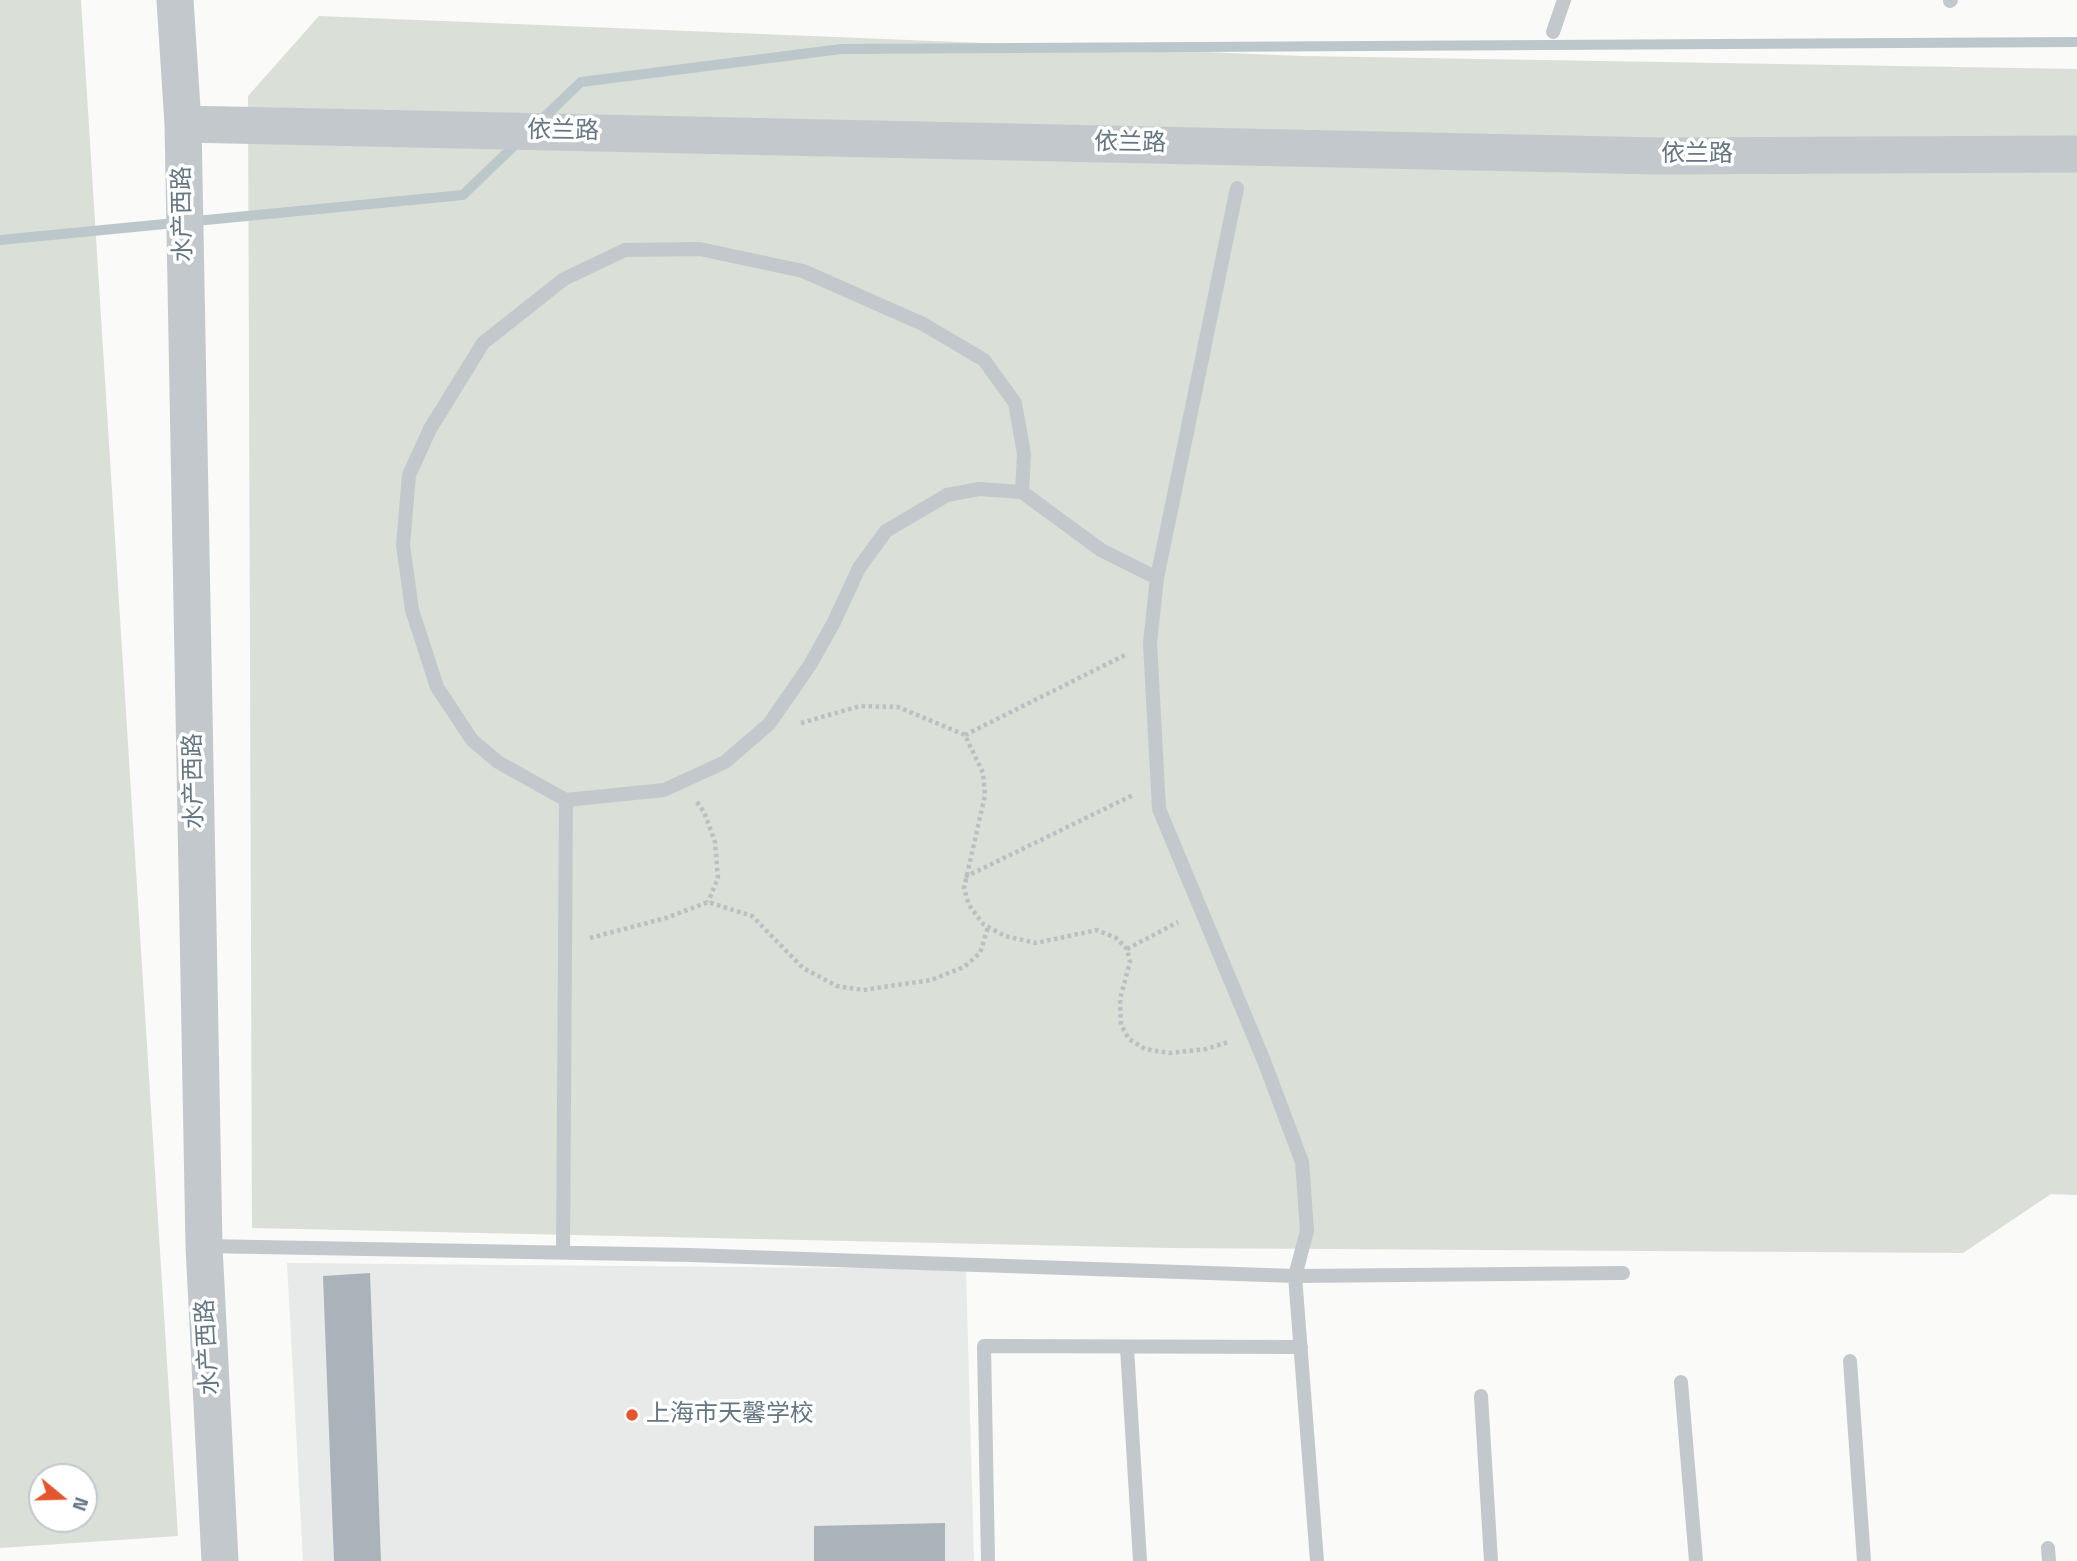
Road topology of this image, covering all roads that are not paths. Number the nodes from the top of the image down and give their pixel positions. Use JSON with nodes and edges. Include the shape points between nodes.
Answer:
{"nodes":[{"id":1,"x":175,"y":0,"type":"edge"},
{"id":2,"x":1564,"y":0,"type":"edge"},
{"id":3,"x":1553,"y":32,"type":"dead end"},
{"id":4,"x":183,"y":124,"type":"junction"},
{"id":5,"x":2077,"y":154,"type":"edge"},
{"id":6,"x":1237,"y":188,"type":"dead end"},
{"id":7,"x":1022,"y":492,"type":"junction"},
{"id":8,"x":1157,"y":578,"type":"junction"},
{"id":9,"x":566,"y":800,"type":"junction"},
{"id":10,"x":204,"y":1246,"type":"junction"},
{"id":11,"x":563,"y":1252,"type":"junction"},
{"id":12,"x":1623,"y":1273,"type":"dead end"},
{"id":13,"x":1295,"y":1276,"type":"junction"},
{"id":14,"x":1301,"y":1347,"type":"junction"},
{"id":15,"x":1127,"y":1348,"type":"junction"},
{"id":16,"x":1850,"y":1361,"type":"dead end"},
{"id":17,"x":1681,"y":1382,"type":"dead end"},
{"id":18,"x":1481,"y":1396,"type":"dead end"},
{"id":19,"x":220,"y":1561,"type":"edge"},
{"id":20,"x":988,"y":1561,"type":"edge"},
{"id":21,"x":1140,"y":1561,"type":"edge"},
{"id":22,"x":1317,"y":1561,"type":"edge"},
{"id":23,"x":1491,"y":1561,"type":"edge"},
{"id":24,"x":1696,"y":1561,"type":"edge"},
{"id":25,"x":1864,"y":1561,"type":"edge"}],
"edges":[{"from":1,"to":4,"type":"street","name":"水产西路"},
{"from":2,"to":3,"type":"lane"},
{"from":4,"to":5,"type":"street","name":"依兰路","via":[[1659,156]]},
{"from":4,"to":10,"type":"street","name":"水产西路"},
{"from":6,"to":8,"type":"lane"},
{"from":7,"to":8,"type":"lane","via":[[1101,550]]},
{"from":7,"to":9,"type":"lane","via":[[979,489],[947,495],[886,531],[859,568],[810,665],[762,730],[726,762],[664,790]]},
{"from":7,"to":9,"type":"lane","via":[[1024,454],[1015,403],[984,360],[923,324],[803,271],[700,248],[625,250],[564,279],[483,343],[430,429],[409,475],[403,545],[412,610],[437,687],[472,740],[498,762]]},
{"from":8,"to":13,"type":"lane","via":[[1150,643],[1159,810],[1302,1162],[1307,1231]]},
{"from":9,"to":11,"type":"lane"},
{"from":10,"to":11,"type":"lane"},
{"from":10,"to":19,"type":"street","name":"水产西路"},
{"from":11,"to":13,"type":"lane"},
{"from":12,"to":13,"type":"lane"},
{"from":13,"to":14,"type":"lane"},
{"from":14,"to":15,"type":"lane"},
{"from":14,"to":22,"type":"lane"},
{"from":15,"to":20,"type":"lane","via":[[984,1346]]},
{"from":15,"to":21,"type":"lane"},
{"from":16,"to":25,"type":"lane"},
{"from":17,"to":24,"type":"lane"},
{"from":18,"to":23,"type":"lane"}]}
